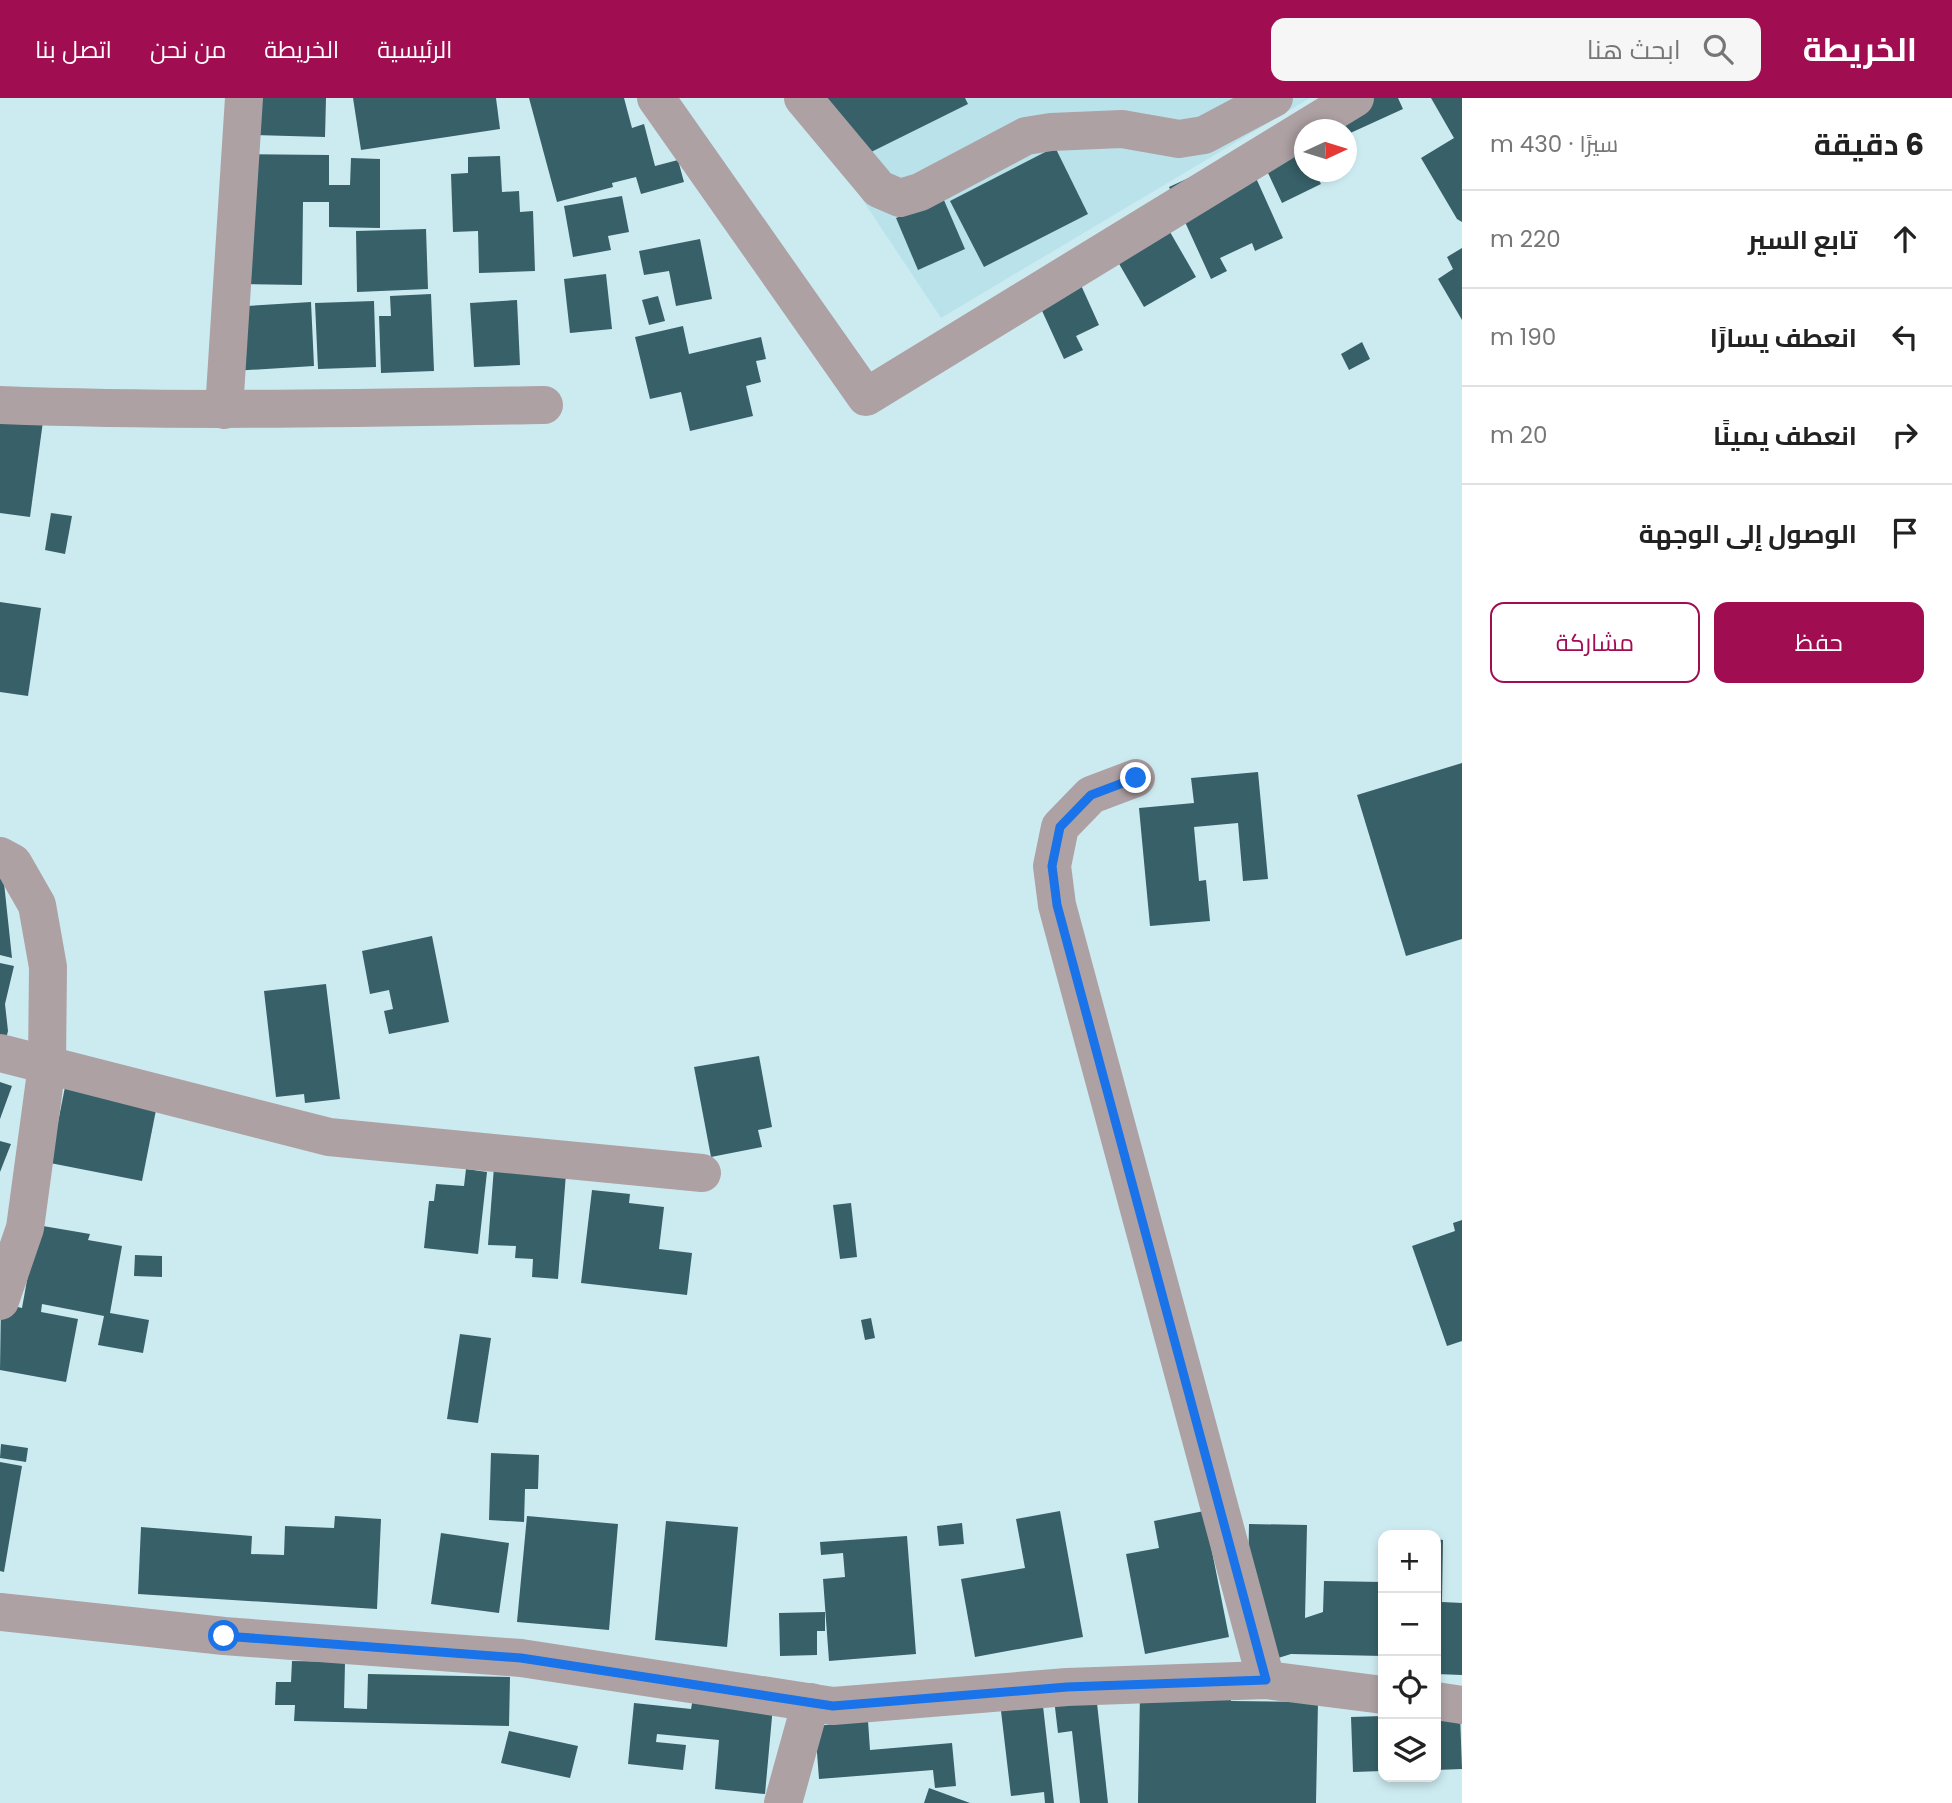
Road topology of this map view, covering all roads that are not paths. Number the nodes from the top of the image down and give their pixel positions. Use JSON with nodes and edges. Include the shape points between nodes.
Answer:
{"nodes":[{"id":1,"x":244,"y":98,"type":"edge"},
{"id":2,"x":656,"y":98,"type":"edge"},
{"id":3,"x":803,"y":98,"type":"edge"},
{"id":4,"x":1274,"y":98,"type":"edge"},
{"id":5,"x":1355,"y":98,"type":"edge"},
{"id":6,"x":0,"y":405,"type":"edge"},
{"id":7,"x":544,"y":405,"type":"dead end"},
{"id":8,"x":224,"y":410,"type":"junction"},
{"id":9,"x":1136,"y":778,"type":"dead end"},
{"id":10,"x":0,"y":856,"type":"edge"},
{"id":11,"x":0,"y":1053,"type":"edge"},
{"id":12,"x":47,"y":1065,"type":"junction"},
{"id":13,"x":702,"y":1173,"type":"dead end"},
{"id":14,"x":0,"y":1301,"type":"edge"},
{"id":15,"x":0,"y":1612,"type":"edge"},
{"id":16,"x":1266,"y":1680,"type":"junction"},
{"id":17,"x":1378,"y":1694,"type":"edge"},
{"id":18,"x":811,"y":1702,"type":"junction"},
{"id":19,"x":1441,"y":1702,"type":"edge"},
{"id":20,"x":1462,"y":1705,"type":"edge"},
{"id":21,"x":791,"y":1800,"type":"edge"}],
"edges":[{"from":1,"to":8,"type":"street"},
{"from":2,"to":5,"type":"street","via":[[866,397]]},
{"from":3,"to":4,"type":"street","via":[[879,189],[900,198],[1026,136],[1122,129],[1179,139],[1204,135]]},
{"from":6,"to":8,"type":"street"},
{"from":7,"to":8,"type":"street"},
{"from":9,"to":16,"type":"street","via":[[1091,795],[1060,827],[1052,866],[1057,905]]},
{"from":10,"to":12,"type":"street","via":[[13,863],[37,905],[48,967]]},
{"from":11,"to":12,"type":"street"},
{"from":12,"to":13,"type":"street","via":[[329,1137]]},
{"from":12,"to":14,"type":"street","via":[[25,1228]]},
{"from":15,"to":18,"type":"street","via":[[224,1636],[521,1658]]},
{"from":16,"to":17,"type":"street"},
{"from":16,"to":18,"type":"street","via":[[1067,1687],[833,1706]]},
{"from":18,"to":21,"type":"street"},
{"from":19,"to":20,"type":"street"}]}
